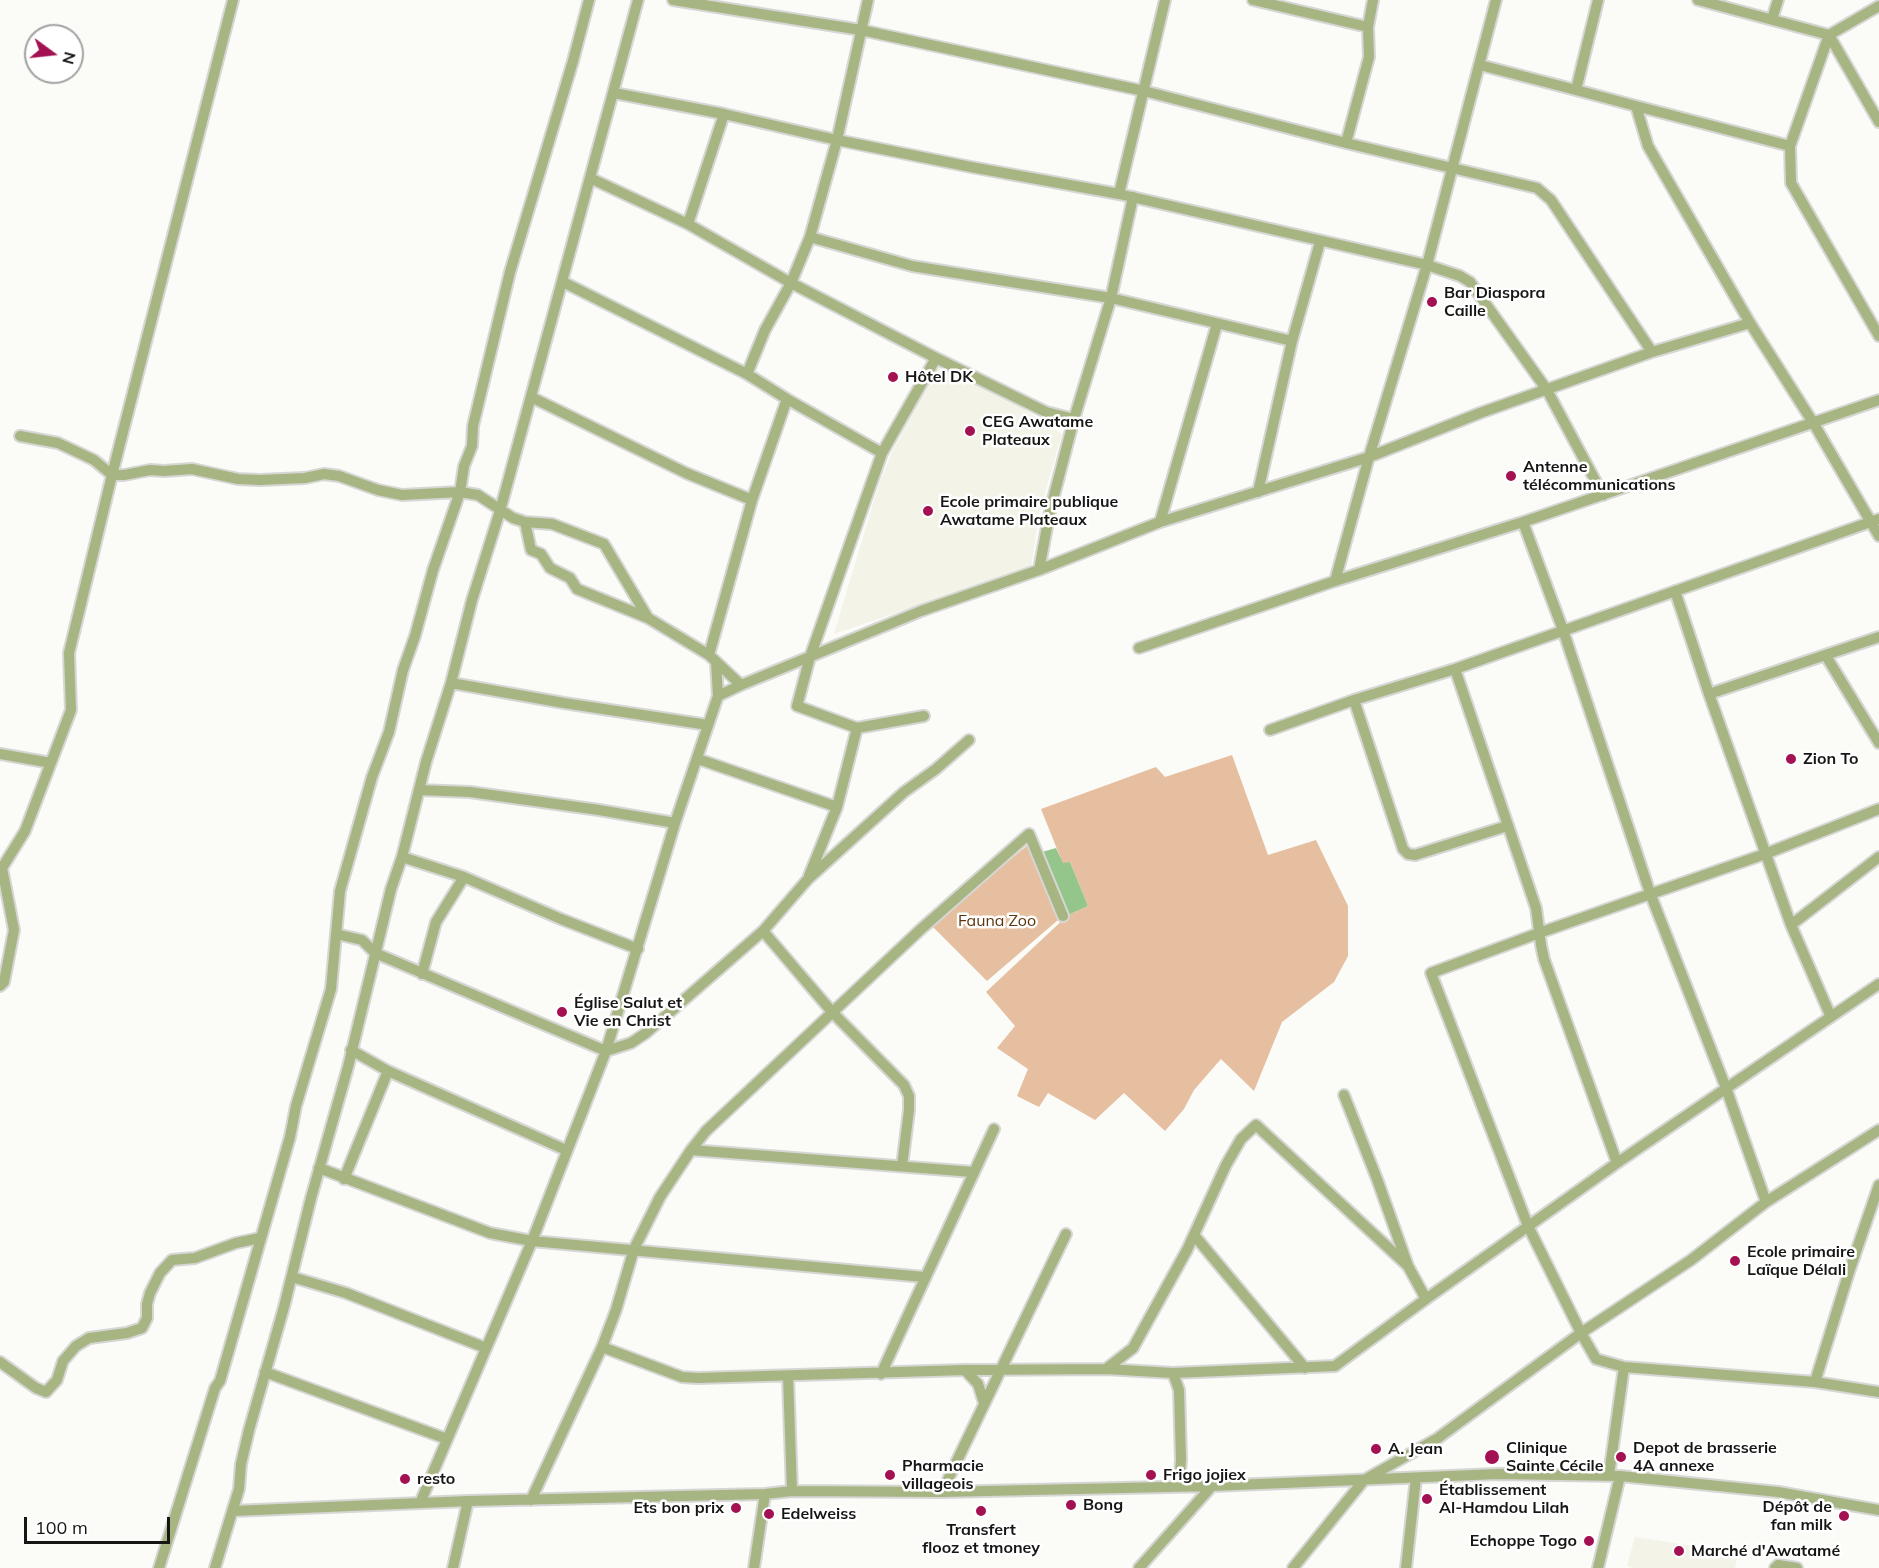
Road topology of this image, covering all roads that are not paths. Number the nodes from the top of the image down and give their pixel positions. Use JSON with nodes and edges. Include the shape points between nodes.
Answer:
{"nodes":[{"id":1,"x":233,"y":0,"type":"edge"},
{"id":2,"x":589,"y":0,"type":"edge"},
{"id":3,"x":638,"y":0,"type":"edge"},
{"id":4,"x":673,"y":0,"type":"edge"},
{"id":5,"x":868,"y":0,"type":"edge"},
{"id":6,"x":1165,"y":0,"type":"edge"},
{"id":7,"x":1253,"y":0,"type":"edge"},
{"id":8,"x":1373,"y":0,"type":"edge"},
{"id":9,"x":1496,"y":0,"type":"edge"},
{"id":10,"x":1599,"y":0,"type":"edge"},
{"id":11,"x":1698,"y":0,"type":"edge"},
{"id":12,"x":1778,"y":0,"type":"edge"},
{"id":13,"x":1879,"y":6,"type":"edge"},
{"id":14,"x":1772,"y":19,"type":"junction"},
{"id":15,"x":1368,"y":27,"type":"junction"},
{"id":16,"x":861,"y":30,"type":"junction"},
{"id":17,"x":1829,"y":35,"type":"junction"},
{"id":18,"x":1480,"y":66,"type":"junction"},
{"id":19,"x":1576,"y":90,"type":"junction"},
{"id":20,"x":1144,"y":91,"type":"junction"},
{"id":21,"x":614,"y":93,"type":"junction"},
{"id":22,"x":1636,"y":106,"type":"junction"},
{"id":23,"x":724,"y":114,"type":"junction"},
{"id":24,"x":1879,"y":122,"type":"edge"},
{"id":25,"x":837,"y":140,"type":"junction"},
{"id":26,"x":1346,"y":143,"type":"junction"},
{"id":27,"x":1790,"y":146,"type":"junction"},
{"id":28,"x":1453,"y":168,"type":"junction"},
{"id":29,"x":590,"y":178,"type":"junction"},
{"id":30,"x":1119,"y":194,"type":"junction"},
{"id":31,"x":1133,"y":198,"type":"junction"},
{"id":32,"x":688,"y":224,"type":"junction"},
{"id":33,"x":810,"y":237,"type":"junction"},
{"id":34,"x":1320,"y":242,"type":"junction"},
{"id":35,"x":1427,"y":265,"type":"junction"},
{"id":36,"x":563,"y":282,"type":"junction"},
{"id":37,"x":792,"y":283,"type":"junction"},
{"id":38,"x":1111,"y":298,"type":"junction"},
{"id":39,"x":1750,"y":323,"type":"junction"},
{"id":40,"x":1217,"y":324,"type":"junction"},
{"id":41,"x":1879,"y":336,"type":"edge"},
{"id":42,"x":1292,"y":340,"type":"junction"},
{"id":43,"x":1652,"y":352,"type":"junction"},
{"id":44,"x":936,"y":357,"type":"junction"},
{"id":45,"x":747,"y":374,"type":"junction"},
{"id":46,"x":1547,"y":390,"type":"junction"},
{"id":47,"x":531,"y":397,"type":"junction"},
{"id":48,"x":787,"y":399,"type":"junction"},
{"id":49,"x":1879,"y":400,"type":"edge"},
{"id":50,"x":1074,"y":419,"type":"junction"},
{"id":51,"x":1814,"y":424,"type":"junction"},
{"id":52,"x":20,"y":436,"type":"dead end"},
{"id":53,"x":882,"y":453,"type":"junction"},
{"id":54,"x":1369,"y":457,"type":"junction"},
{"id":55,"x":112,"y":475,"type":"junction"},
{"id":56,"x":460,"y":492,"type":"junction"},
{"id":57,"x":1258,"y":492,"type":"junction"},
{"id":58,"x":1604,"y":495,"type":"junction"},
{"id":59,"x":752,"y":500,"type":"junction"},
{"id":60,"x":500,"y":511,"type":"junction"},
{"id":61,"x":1875,"y":520,"type":"edge"},
{"id":62,"x":525,"y":522,"type":"junction"},
{"id":63,"x":1160,"y":522,"type":"junction"},
{"id":64,"x":1523,"y":522,"type":"junction"},
{"id":65,"x":1879,"y":536,"type":"edge"},
{"id":66,"x":1039,"y":570,"type":"junction"},
{"id":67,"x":1335,"y":581,"type":"junction"},
{"id":68,"x":1675,"y":591,"type":"junction"},
{"id":69,"x":648,"y":618,"type":"junction"},
{"id":70,"x":1563,"y":630,"type":"junction"},
{"id":71,"x":1879,"y":637,"type":"edge"},
{"id":72,"x":1139,"y":648,"type":"dead end"},
{"id":73,"x":1826,"y":656,"type":"junction"},
{"id":74,"x":810,"y":657,"type":"junction"},
{"id":75,"x":712,"y":658,"type":"junction"},
{"id":76,"x":1455,"y":669,"type":"junction"},
{"id":77,"x":451,"y":683,"type":"junction"},
{"id":78,"x":741,"y":685,"type":"junction"},
{"id":79,"x":1709,"y":694,"type":"junction"},
{"id":80,"x":718,"y":696,"type":"junction"},
{"id":81,"x":1354,"y":700,"type":"junction"},
{"id":82,"x":924,"y":716,"type":"dead end"},
{"id":83,"x":708,"y":725,"type":"junction"},
{"id":84,"x":857,"y":728,"type":"junction"},
{"id":85,"x":1270,"y":730,"type":"dead end"},
{"id":86,"x":969,"y":740,"type":"dead end"},
{"id":87,"x":1879,"y":743,"type":"edge"},
{"id":88,"x":0,"y":754,"type":"edge"},
{"id":89,"x":698,"y":759,"type":"junction"},
{"id":90,"x":51,"y":764,"type":"junction"},
{"id":91,"x":419,"y":790,"type":"junction"},
{"id":92,"x":837,"y":807,"type":"junction"},
{"id":93,"x":1879,"y":809,"type":"edge"},
{"id":94,"x":675,"y":823,"type":"junction"},
{"id":95,"x":1507,"y":826,"type":"junction"},
{"id":96,"x":1765,"y":854,"type":"junction"},
{"id":97,"x":402,"y":857,"type":"junction"},
{"id":98,"x":1879,"y":857,"type":"edge"},
{"id":99,"x":464,"y":877,"type":"junction"},
{"id":100,"x":808,"y":879,"type":"junction"},
{"id":101,"x":1650,"y":893,"type":"junction"},
{"id":102,"x":1063,"y":916,"type":"dead end"},
{"id":103,"x":1791,"y":926,"type":"junction"},
{"id":104,"x":763,"y":931,"type":"junction"},
{"id":105,"x":1539,"y":933,"type":"junction"},
{"id":106,"x":336,"y":934,"type":"junction"},
{"id":107,"x":638,"y":949,"type":"junction"},
{"id":108,"x":375,"y":954,"type":"junction"},
{"id":109,"x":423,"y":974,"type":"junction"},
{"id":110,"x":1879,"y":984,"type":"edge"},
{"id":111,"x":0,"y":986,"type":"edge"},
{"id":112,"x":833,"y":1013,"type":"junction"},
{"id":113,"x":1831,"y":1017,"type":"junction"},
{"id":114,"x":351,"y":1050,"type":"junction"},
{"id":115,"x":606,"y":1051,"type":"junction"},
{"id":116,"x":388,"y":1071,"type":"junction"},
{"id":117,"x":1726,"y":1088,"type":"junction"},
{"id":118,"x":1344,"y":1095,"type":"dead end"},
{"id":119,"x":994,"y":1129,"type":"dead end"},
{"id":120,"x":1879,"y":1130,"type":"edge"},
{"id":121,"x":566,"y":1150,"type":"junction"},
{"id":122,"x":691,"y":1150,"type":"junction"},
{"id":123,"x":1617,"y":1162,"type":"junction"},
{"id":124,"x":902,"y":1166,"type":"junction"},
{"id":125,"x":319,"y":1168,"type":"junction"},
{"id":126,"x":974,"y":1172,"type":"junction"},
{"id":127,"x":344,"y":1179,"type":"junction"},
{"id":128,"x":1879,"y":1185,"type":"edge"},
{"id":129,"x":1766,"y":1202,"type":"junction"},
{"id":130,"x":1528,"y":1226,"type":"junction"},
{"id":131,"x":1066,"y":1234,"type":"dead end"},
{"id":132,"x":1194,"y":1235,"type":"junction"},
{"id":133,"x":260,"y":1238,"type":"junction"},
{"id":134,"x":532,"y":1240,"type":"junction"},
{"id":135,"x":634,"y":1249,"type":"junction"},
{"id":136,"x":1408,"y":1266,"type":"junction"},
{"id":137,"x":292,"y":1277,"type":"junction"},
{"id":138,"x":924,"y":1277,"type":"junction"},
{"id":139,"x":1426,"y":1299,"type":"junction"},
{"id":140,"x":1581,"y":1333,"type":"junction"},
{"id":141,"x":602,"y":1347,"type":"junction"},
{"id":142,"x":486,"y":1348,"type":"junction"},
{"id":143,"x":0,"y":1362,"type":"edge"},
{"id":144,"x":1624,"y":1367,"type":"junction"},
{"id":145,"x":1305,"y":1368,"type":"junction"},
{"id":146,"x":1106,"y":1369,"type":"junction"},
{"id":147,"x":965,"y":1370,"type":"junction"},
{"id":148,"x":999,"y":1371,"type":"junction"},
{"id":149,"x":265,"y":1372,"type":"junction"},
{"id":150,"x":1173,"y":1373,"type":"junction"},
{"id":151,"x":881,"y":1374,"type":"junction"},
{"id":152,"x":788,"y":1376,"type":"junction"},
{"id":153,"x":1815,"y":1382,"type":"junction"},
{"id":154,"x":1879,"y":1392,"type":"edge"},
{"id":155,"x":984,"y":1403,"type":"junction"},
{"id":156,"x":447,"y":1439,"type":"junction"},
{"id":157,"x":1614,"y":1476,"type":"junction"},
{"id":158,"x":1416,"y":1478,"type":"junction"},
{"id":159,"x":1364,"y":1480,"type":"junction"},
{"id":160,"x":1179,"y":1486,"type":"junction"},
{"id":161,"x":1212,"y":1486,"type":"junction"},
{"id":162,"x":792,"y":1491,"type":"junction"},
{"id":163,"x":942,"y":1492,"type":"junction"},
{"id":164,"x":765,"y":1494,"type":"junction"},
{"id":165,"x":531,"y":1500,"type":"junction"},
{"id":166,"x":468,"y":1501,"type":"junction"},
{"id":167,"x":420,"y":1503,"type":"junction"},
{"id":168,"x":1879,"y":1510,"type":"edge"},
{"id":169,"x":233,"y":1511,"type":"junction"},
{"id":170,"x":159,"y":1568,"type":"edge"},
{"id":171,"x":215,"y":1568,"type":"edge"},
{"id":172,"x":453,"y":1568,"type":"edge"},
{"id":173,"x":754,"y":1568,"type":"edge"},
{"id":174,"x":1139,"y":1568,"type":"edge"},
{"id":175,"x":1293,"y":1568,"type":"edge"},
{"id":176,"x":1406,"y":1568,"type":"edge"},
{"id":177,"x":1598,"y":1568,"type":"edge"},
{"id":178,"x":1775,"y":1568,"type":"edge"},
{"id":179,"x":1797,"y":1568,"type":"edge"}],
"edges":[{"from":1,"to":55,"type":"street"},
{"from":2,"to":56,"type":"street","via":[[507,284]]},
{"from":3,"to":21,"type":"street"},
{"from":4,"to":16,"type":"street"},
{"from":5,"to":16,"type":"street"},
{"from":6,"to":20,"type":"street"},
{"from":7,"to":15,"type":"street"},
{"from":8,"to":15,"type":"street"},
{"from":9,"to":18,"type":"street"},
{"from":10,"to":19,"type":"street"},
{"from":11,"to":14,"type":"street"},
{"from":12,"to":14,"type":"street"},
{"from":13,"to":17,"type":"street"},
{"from":14,"to":17,"type":"street"},
{"from":15,"to":26,"type":"street","via":[[1369,57]]},
{"from":16,"to":20,"type":"street"},
{"from":16,"to":25,"type":"street"},
{"from":17,"to":24,"type":"street"},
{"from":17,"to":27,"type":"street"},
{"from":18,"to":19,"type":"street"},
{"from":18,"to":28,"type":"street"},
{"from":19,"to":22,"type":"street"},
{"from":20,"to":26,"type":"street"},
{"from":20,"to":30,"type":"street"},
{"from":21,"to":23,"type":"street"},
{"from":21,"to":29,"type":"street"},
{"from":22,"to":27,"type":"street"},
{"from":22,"to":39,"type":"street","via":[[1648,146]]},
{"from":23,"to":25,"type":"street"},
{"from":23,"to":32,"type":"street"},
{"from":25,"to":30,"type":"street"},
{"from":25,"to":33,"type":"street"},
{"from":26,"to":28,"type":"street"},
{"from":27,"to":41,"type":"street","via":[[1791,183]]},
{"from":28,"to":35,"type":"street"},
{"from":28,"to":43,"type":"street","via":[[1537,188],[1551,200]]},
{"from":29,"to":32,"type":"street"},
{"from":29,"to":36,"type":"street"},
{"from":30,"to":31,"type":"street"},
{"from":31,"to":34,"type":"street"},
{"from":31,"to":38,"type":"street"},
{"from":32,"to":37,"type":"street"},
{"from":33,"to":37,"type":"street"},
{"from":33,"to":38,"type":"street","via":[[935,270]]},
{"from":34,"to":35,"type":"street"},
{"from":34,"to":42,"type":"street"},
{"from":35,"to":46,"type":"street","via":[[1470,282]]},
{"from":35,"to":54,"type":"street"},
{"from":36,"to":45,"type":"street"},
{"from":36,"to":47,"type":"street"},
{"from":37,"to":44,"type":"street"},
{"from":37,"to":45,"type":"street","via":[[765,330]]},
{"from":38,"to":40,"type":"street"},
{"from":38,"to":50,"type":"street"},
{"from":39,"to":43,"type":"street"},
{"from":39,"to":51,"type":"street"},
{"from":40,"to":42,"type":"street"},
{"from":40,"to":63,"type":"street"},
{"from":42,"to":57,"type":"street"},
{"from":43,"to":46,"type":"street"},
{"from":44,"to":50,"type":"street","via":[[1046,412]]},
{"from":44,"to":53,"type":"street"},
{"from":45,"to":48,"type":"street"},
{"from":46,"to":54,"type":"street"},
{"from":46,"to":58,"type":"street"},
{"from":47,"to":59,"type":"street","via":[[686,473]]},
{"from":47,"to":60,"type":"street"},
{"from":48,"to":53,"type":"street"},
{"from":48,"to":59,"type":"street"},
{"from":49,"to":51,"type":"street"},
{"from":50,"to":66,"type":"street"},
{"from":51,"to":58,"type":"street"},
{"from":51,"to":61,"type":"street"},
{"from":52,"to":55,"type":"street","via":[[58,443],[94,460]]},
{"from":53,"to":74,"type":"street"},
{"from":54,"to":57,"type":"street"},
{"from":54,"to":67,"type":"street"},
{"from":55,"to":56,"type":"street","via":[[192,469],[260,480],[324,474],[402,495]]},
{"from":55,"to":90,"type":"street","via":[[69,652],[71,710]]},
{"from":56,"to":60,"type":"street","via":[[478,495]]},
{"from":56,"to":106,"type":"street","via":[[433,570],[340,891]]},
{"from":57,"to":63,"type":"street"},
{"from":58,"to":64,"type":"street"},
{"from":59,"to":75,"type":"street"},
{"from":60,"to":62,"type":"street"},
{"from":60,"to":77,"type":"street"},
{"from":61,"to":65,"type":"street"},
{"from":61,"to":68,"type":"street"},
{"from":62,"to":69,"type":"street","via":[[531,550],[541,554],[550,568],[570,578],[577,589]]},
{"from":62,"to":69,"type":"street","via":[[552,524],[604,544]]},
{"from":63,"to":66,"type":"street"},
{"from":64,"to":67,"type":"street"},
{"from":64,"to":70,"type":"street"},
{"from":66,"to":74,"type":"street","via":[[921,611]]},
{"from":67,"to":72,"type":"street"},
{"from":68,"to":70,"type":"street"},
{"from":68,"to":79,"type":"street"},
{"from":69,"to":75,"type":"street"},
{"from":70,"to":76,"type":"street"},
{"from":70,"to":101,"type":"street"},
{"from":71,"to":73,"type":"street"},
{"from":73,"to":79,"type":"street"},
{"from":73,"to":87,"type":"street"},
{"from":74,"to":78,"type":"street"},
{"from":74,"to":84,"type":"street","via":[[797,706]]},
{"from":75,"to":78,"type":"street"},
{"from":75,"to":80,"type":"street"},
{"from":76,"to":81,"type":"street"},
{"from":76,"to":95,"type":"street"},
{"from":77,"to":83,"type":"street"},
{"from":77,"to":91,"type":"street"},
{"from":78,"to":80,"type":"street"},
{"from":79,"to":96,"type":"street"},
{"from":80,"to":83,"type":"street"},
{"from":81,"to":85,"type":"street"},
{"from":81,"to":95,"type":"street","via":[[1402,849],[1408,854]]},
{"from":82,"to":84,"type":"street"},
{"from":83,"to":89,"type":"street"},
{"from":84,"to":92,"type":"street"},
{"from":86,"to":100,"type":"street","via":[[904,792]]},
{"from":88,"to":90,"type":"street"},
{"from":89,"to":92,"type":"street"},
{"from":89,"to":94,"type":"street"},
{"from":90,"to":111,"type":"street","via":[[25,831],[2,868],[14,930]]},
{"from":91,"to":94,"type":"street","via":[[470,792]]},
{"from":91,"to":97,"type":"street"},
{"from":92,"to":100,"type":"street"},
{"from":93,"to":96,"type":"street"},
{"from":94,"to":107,"type":"street"},
{"from":95,"to":105,"type":"street","via":[[1536,908]]},
{"from":96,"to":101,"type":"street"},
{"from":96,"to":103,"type":"street"},
{"from":97,"to":99,"type":"street"},
{"from":97,"to":108,"type":"street"},
{"from":98,"to":103,"type":"street"},
{"from":99,"to":107,"type":"street"},
{"from":99,"to":109,"type":"street","via":[[436,922]]},
{"from":100,"to":104,"type":"street"},
{"from":101,"to":105,"type":"street"},
{"from":101,"to":117,"type":"street"},
{"from":102,"to":112,"type":"street","via":[[1029,834],[942,909]]},
{"from":103,"to":113,"type":"street"},
{"from":104,"to":112,"type":"street"},
{"from":104,"to":115,"type":"street","via":[[646,1033]]},
{"from":105,"to":123,"type":"street","via":[[1544,959]]},
{"from":105,"to":130,"type":"street","via":[[1431,973]]},
{"from":106,"to":108,"type":"street","via":[[362,939]]},
{"from":106,"to":133,"type":"street","via":[[332,990]]},
{"from":107,"to":115,"type":"street"},
{"from":108,"to":109,"type":"street"},
{"from":108,"to":114,"type":"street"},
{"from":109,"to":115,"type":"street"},
{"from":110,"to":113,"type":"street"},
{"from":112,"to":122,"type":"street","via":[[724,1112]]},
{"from":112,"to":124,"type":"street","via":[[904,1085],[909,1096]]},
{"from":113,"to":117,"type":"street"},
{"from":114,"to":116,"type":"street"},
{"from":114,"to":125,"type":"street"},
{"from":115,"to":121,"type":"street"},
{"from":116,"to":121,"type":"street"},
{"from":116,"to":127,"type":"street"},
{"from":117,"to":123,"type":"street"},
{"from":117,"to":129,"type":"street"},
{"from":118,"to":136,"type":"street"},
{"from":119,"to":126,"type":"street"},
{"from":120,"to":129,"type":"street"},
{"from":121,"to":134,"type":"street"},
{"from":122,"to":124,"type":"street"},
{"from":122,"to":135,"type":"street","via":[[660,1197]]},
{"from":123,"to":130,"type":"street"},
{"from":124,"to":126,"type":"street"},
{"from":125,"to":127,"type":"street"},
{"from":125,"to":137,"type":"street"},
{"from":126,"to":138,"type":"street"},
{"from":127,"to":134,"type":"street","via":[[490,1233]]},
{"from":128,"to":153,"type":"street"},
{"from":129,"to":140,"type":"street","via":[[1691,1260]]},
{"from":130,"to":139,"type":"street"},
{"from":130,"to":140,"type":"street"},
{"from":131,"to":148,"type":"street"},
{"from":132,"to":136,"type":"street","via":[[1241,1138],[1256,1125]]},
{"from":132,"to":145,"type":"street"},
{"from":132,"to":146,"type":"street","via":[[1133,1348]]},
{"from":133,"to":143,"type":"street","via":[[195,1258],[172,1260],[150,1293],[142,1328],[89,1338],[76,1346],[46,1392]]},
{"from":133,"to":170,"type":"street","via":[[220,1381]]},
{"from":134,"to":135,"type":"street"},
{"from":134,"to":142,"type":"street"},
{"from":135,"to":138,"type":"street"},
{"from":135,"to":141,"type":"street"},
{"from":136,"to":139,"type":"street"},
{"from":137,"to":142,"type":"street","via":[[346,1293]]},
{"from":137,"to":149,"type":"street"},
{"from":138,"to":151,"type":"street"},
{"from":139,"to":145,"type":"street","via":[[1335,1366]]},
{"from":140,"to":144,"type":"street","via":[[1596,1359]]},
{"from":140,"to":159,"type":"street","via":[[1438,1438]]},
{"from":141,"to":152,"type":"street","via":[[682,1377]]},
{"from":141,"to":165,"type":"street"},
{"from":142,"to":156,"type":"street"},
{"from":144,"to":153,"type":"street"},
{"from":144,"to":157,"type":"street"},
{"from":145,"to":150,"type":"street"},
{"from":146,"to":148,"type":"street"},
{"from":146,"to":150,"type":"street"},
{"from":147,"to":148,"type":"street"},
{"from":147,"to":151,"type":"street"},
{"from":147,"to":155,"type":"street","via":[[978,1384]]},
{"from":148,"to":155,"type":"street"},
{"from":149,"to":156,"type":"street"},
{"from":149,"to":169,"type":"street"},
{"from":150,"to":160,"type":"street","via":[[1179,1390]]},
{"from":151,"to":152,"type":"street"},
{"from":152,"to":162,"type":"street"},
{"from":153,"to":154,"type":"street"},
{"from":155,"to":163,"type":"street"},
{"from":156,"to":167,"type":"street"},
{"from":157,"to":158,"type":"street","via":[[1498,1474]]},
{"from":157,"to":168,"type":"street","via":[[1778,1492]]},
{"from":157,"to":177,"type":"street"},
{"from":158,"to":159,"type":"street"},
{"from":158,"to":176,"type":"street"},
{"from":159,"to":161,"type":"street"},
{"from":159,"to":175,"type":"street"},
{"from":160,"to":161,"type":"street"},
{"from":160,"to":163,"type":"street"},
{"from":161,"to":174,"type":"street"},
{"from":162,"to":163,"type":"street"},
{"from":162,"to":164,"type":"street"},
{"from":164,"to":165,"type":"street"},
{"from":164,"to":173,"type":"street"},
{"from":165,"to":166,"type":"street"},
{"from":166,"to":167,"type":"street"},
{"from":166,"to":172,"type":"street"},
{"from":167,"to":169,"type":"street"},
{"from":169,"to":171,"type":"street"},
{"from":178,"to":179,"type":"street"}]}
